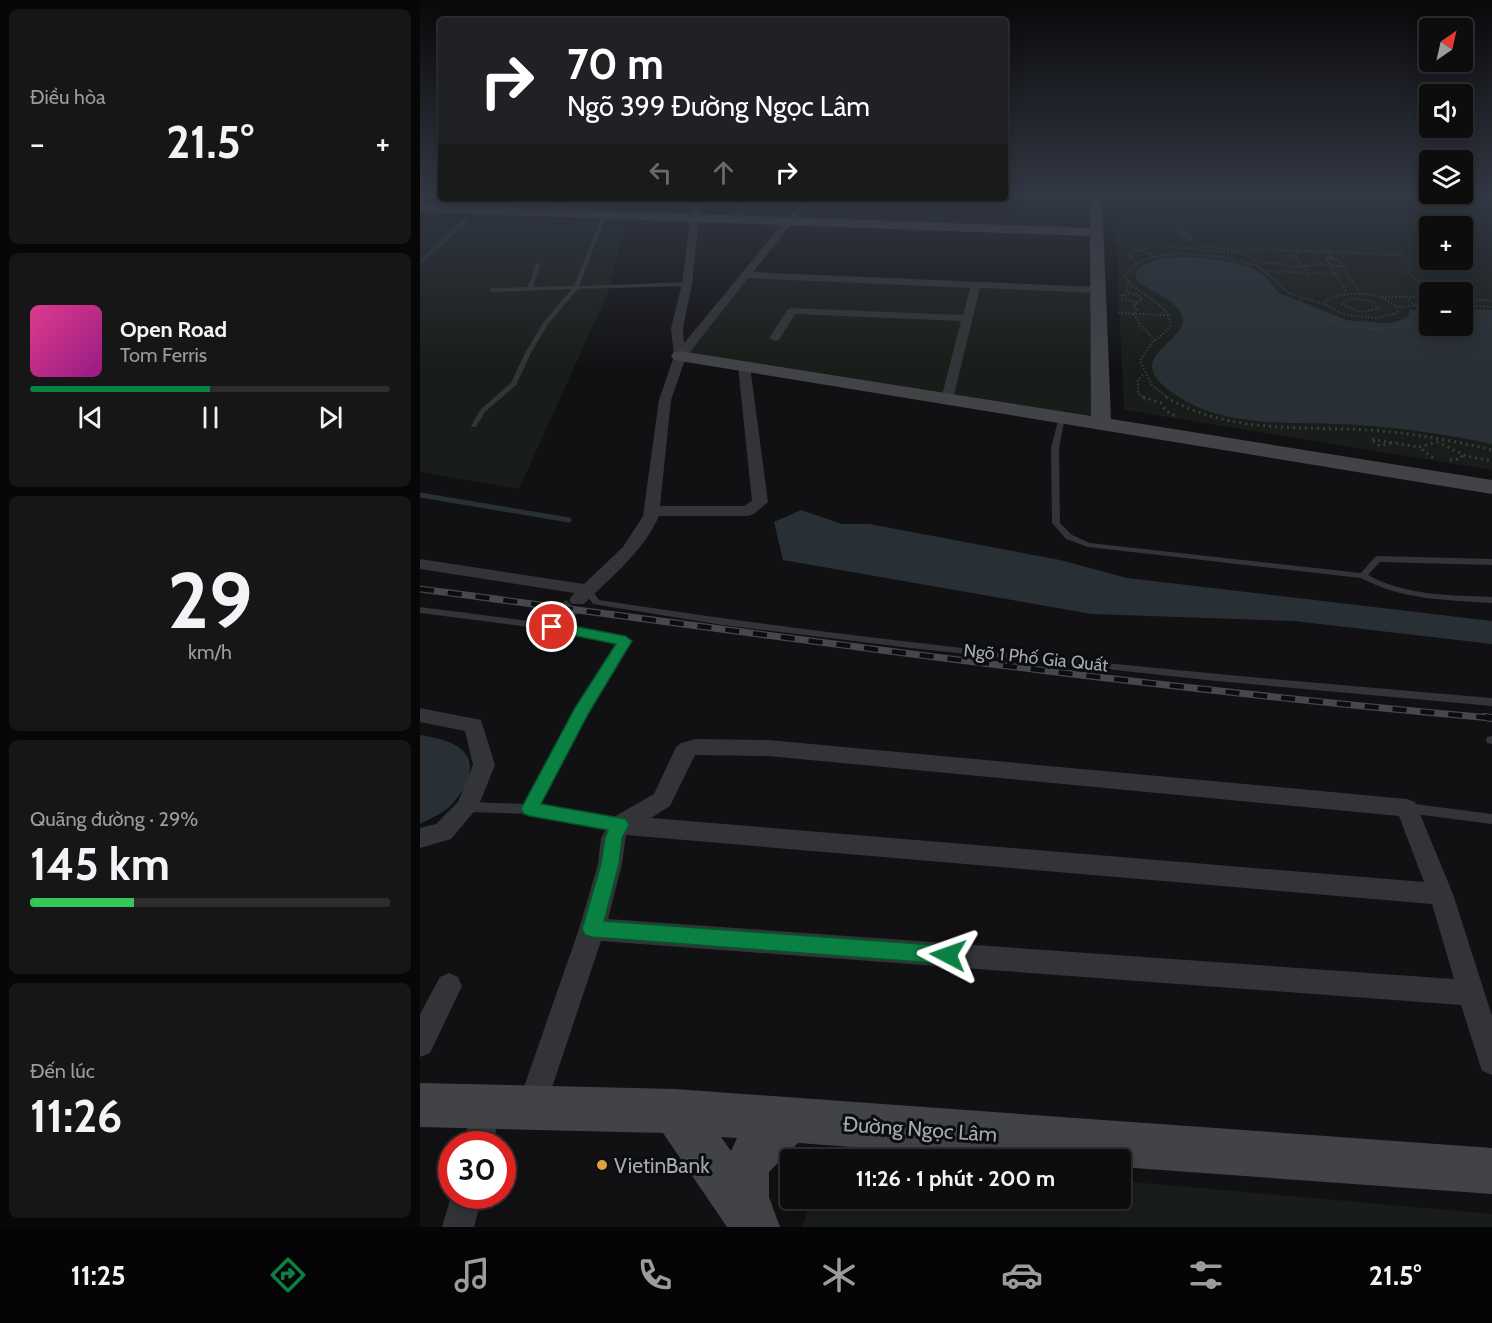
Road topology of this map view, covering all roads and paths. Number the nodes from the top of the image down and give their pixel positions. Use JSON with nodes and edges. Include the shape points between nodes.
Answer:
{"nodes":[{"id":1,"x":590,"y":253,"type":"edge"},
{"id":2,"x":691,"y":253,"type":"edge"},
{"id":3,"x":764,"y":253,"type":"edge"},
{"id":4,"x":1097,"y":253,"type":"edge"},
{"id":5,"x":1130,"y":253,"type":"edge"},
{"id":6,"x":1148,"y":253,"type":"edge"},
{"id":7,"x":1242,"y":253,"type":"edge"},
{"id":8,"x":1297,"y":253,"type":"edge"},
{"id":9,"x":1329,"y":253,"type":"edge"},
{"id":10,"x":1370,"y":253,"type":"edge"},
{"id":11,"x":1285,"y":256,"type":"dead end"},
{"id":12,"x":1156,"y":257,"type":"junction"},
{"id":13,"x":1295,"y":257,"type":"junction"},
{"id":14,"x":1258,"y":258,"type":"dead end"},
{"id":15,"x":1332,"y":258,"type":"junction"},
{"id":16,"x":1252,"y":260,"type":"junction"},
{"id":17,"x":1245,"y":262,"type":"junction"},
{"id":18,"x":1137,"y":263,"type":"junction"},
{"id":19,"x":538,"y":264,"type":"dead end"},
{"id":20,"x":1274,"y":266,"type":"junction"},
{"id":21,"x":1330,"y":266,"type":"junction"},
{"id":22,"x":1342,"y":266,"type":"junction"},
{"id":23,"x":1302,"y":267,"type":"junction"},
{"id":24,"x":1294,"y":268,"type":"junction"},
{"id":25,"x":1266,"y":271,"type":"junction"},
{"id":26,"x":1308,"y":274,"type":"junction"},
{"id":27,"x":1335,"y":274,"type":"junction"},
{"id":28,"x":746,"y":275,"type":"junction"},
{"id":29,"x":1340,"y":281,"type":"junction"},
{"id":30,"x":1352,"y":282,"type":"junction"},
{"id":31,"x":1420,"y":282,"type":"edge"},
{"id":32,"x":687,"y":284,"type":"junction"},
{"id":33,"x":1128,"y":284,"type":"junction"},
{"id":34,"x":976,"y":285,"type":"junction"},
{"id":35,"x":576,"y":288,"type":"junction"},
{"id":36,"x":530,"y":289,"type":"junction"},
{"id":37,"x":492,"y":290,"type":"dead end"},
{"id":38,"x":1098,"y":290,"type":"junction"},
{"id":39,"x":1130,"y":293,"type":"junction"},
{"id":40,"x":1353,"y":293,"type":"junction"},
{"id":41,"x":1347,"y":294,"type":"junction"},
{"id":42,"x":1361,"y":294,"type":"junction"},
{"id":43,"x":1419,"y":295,"type":"edge"},
{"id":44,"x":1378,"y":297,"type":"junction"},
{"id":45,"x":1407,"y":298,"type":"junction"},
{"id":46,"x":1356,"y":299,"type":"junction"},
{"id":47,"x":1473,"y":299,"type":"edge"},
{"id":48,"x":1301,"y":300,"type":"junction"},
{"id":49,"x":1490,"y":301,"type":"edge"},
{"id":50,"x":1137,"y":302,"type":"junction"},
{"id":51,"x":1326,"y":305,"type":"junction"},
{"id":52,"x":1417,"y":305,"type":"junction"},
{"id":53,"x":1473,"y":305,"type":"edge"},
{"id":54,"x":1492,"y":306,"type":"edge"},
{"id":55,"x":1396,"y":307,"type":"junction"},
{"id":56,"x":1351,"y":310,"type":"junction"},
{"id":57,"x":1374,"y":312,"type":"junction"},
{"id":58,"x":1118,"y":313,"type":"dead end"},
{"id":59,"x":1133,"y":314,"type":"junction"},
{"id":60,"x":1343,"y":314,"type":"junction"},
{"id":61,"x":1168,"y":315,"type":"junction"},
{"id":62,"x":1389,"y":317,"type":"junction"},
{"id":63,"x":967,"y":318,"type":"junction"},
{"id":64,"x":775,"y":338,"type":"dead end"},
{"id":65,"x":1154,"y":341,"type":"junction"},
{"id":66,"x":680,"y":356,"type":"junction"},
{"id":67,"x":744,"y":366,"type":"junction"},
{"id":68,"x":1143,"y":375,"type":"junction"},
{"id":69,"x":947,"y":399,"type":"junction"},
{"id":70,"x":1062,"y":417,"type":"junction"},
{"id":71,"x":1183,"y":418,"type":"dead end"},
{"id":72,"x":1214,"y":422,"type":"dead end"},
{"id":73,"x":1223,"y":422,"type":"junction"},
{"id":74,"x":1101,"y":423,"type":"junction"},
{"id":75,"x":474,"y":426,"type":"dead end"},
{"id":76,"x":1393,"y":432,"type":"junction"},
{"id":77,"x":1441,"y":441,"type":"junction"},
{"id":78,"x":1391,"y":443,"type":"junction"},
{"id":79,"x":1419,"y":447,"type":"junction"},
{"id":80,"x":1492,"y":450,"type":"edge"},
{"id":81,"x":1463,"y":455,"type":"junction"},
{"id":82,"x":1439,"y":459,"type":"dead end"},
{"id":83,"x":1447,"y":461,"type":"dead end"},
{"id":84,"x":1492,"y":461,"type":"edge"},
{"id":85,"x":1492,"y":487,"type":"edge"},
{"id":86,"x":651,"y":511,"type":"junction"},
{"id":87,"x":1492,"y":562,"type":"edge"},
{"id":88,"x":420,"y":564,"type":"edge"},
{"id":89,"x":1363,"y":576,"type":"junction"},
{"id":90,"x":583,"y":595,"type":"junction"},
{"id":91,"x":1492,"y":600,"type":"edge"},
{"id":92,"x":420,"y":610,"type":"edge"},
{"id":93,"x":1492,"y":702,"type":"edge"},
{"id":94,"x":420,"y":715,"type":"edge"},
{"id":95,"x":467,"y":807,"type":"junction"},
{"id":96,"x":1407,"y":808,"type":"junction"},
{"id":97,"x":530,"y":809,"type":"junction"},
{"id":98,"x":1492,"y":819,"type":"edge"},
{"id":99,"x":620,"y":825,"type":"junction"},
{"id":100,"x":420,"y":838,"type":"edge"},
{"id":101,"x":1441,"y":894,"type":"junction"},
{"id":102,"x":592,"y":929,"type":"junction"},
{"id":103,"x":449,"y":986,"type":"dead end"},
{"id":104,"x":1471,"y":993,"type":"junction"},
{"id":105,"x":420,"y":1042,"type":"edge"},
{"id":106,"x":1492,"y":1060,"type":"edge"},
{"id":107,"x":420,"y":1105,"type":"edge"},
{"id":108,"x":532,"y":1107,"type":"junction"},
{"id":109,"x":675,"y":1111,"type":"junction"},
{"id":110,"x":790,"y":1120,"type":"junction"},
{"id":111,"x":482,"y":1126,"type":"edge"},
{"id":112,"x":1492,"y":1171,"type":"edge"},
{"id":113,"x":462,"y":1209,"type":"edge"},
{"id":114,"x":755,"y":1225,"type":"edge"},
{"id":115,"x":458,"y":1227,"type":"edge"}],
"edges":[{"from":1,"to":35,"type":"lane"},
{"from":2,"to":32,"type":"street"},
{"from":3,"to":28,"type":"street"},
{"from":4,"to":38,"type":"street"},
{"from":5,"to":18,"type":"path"},
{"from":6,"to":12,"type":"path"},
{"from":7,"to":16,"type":"path"},
{"from":8,"to":13,"type":"path"},
{"from":9,"to":15,"type":"path"},
{"from":10,"to":31,"type":"path","via":[[1402,255],[1411,267],[1407,272]]},
{"from":11,"to":13,"type":"path"},
{"from":12,"to":17,"type":"path","via":[[1198,254]]},
{"from":12,"to":18,"type":"path"},
{"from":13,"to":23,"type":"path"},
{"from":14,"to":16,"type":"path"},
{"from":15,"to":21,"type":"path","via":[[1326,258]]},
{"from":15,"to":22,"type":"path","via":[[1338,258]]},
{"from":16,"to":17,"type":"path"},
{"from":16,"to":20,"type":"path"},
{"from":17,"to":25,"type":"path"},
{"from":18,"to":33,"type":"path","via":[[1129,267],[1125,276]]},
{"from":19,"to":36,"type":"lane"},
{"from":20,"to":24,"type":"path"},
{"from":20,"to":24,"type":"path","via":[[1282,270]]},
{"from":21,"to":22,"type":"path"},
{"from":21,"to":23,"type":"path"},
{"from":21,"to":27,"type":"path"},
{"from":22,"to":30,"type":"path"},
{"from":23,"to":24,"type":"path"},
{"from":23,"to":26,"type":"path"},
{"from":25,"to":26,"type":"path"},
{"from":25,"to":48,"type":"path","via":[[1284,290]]},
{"from":26,"to":27,"type":"path"},
{"from":27,"to":29,"type":"path"},
{"from":28,"to":34,"type":"street"},
{"from":28,"to":66,"type":"street"},
{"from":29,"to":30,"type":"path"},
{"from":29,"to":41,"type":"path"},
{"from":30,"to":42,"type":"path"},
{"from":32,"to":35,"type":"lane"},
{"from":32,"to":66,"type":"street","via":[[677,328]]},
{"from":33,"to":39,"type":"path","via":[[1126,291]]},
{"from":33,"to":61,"type":"path","via":[[1164,306]]},
{"from":34,"to":38,"type":"street"},
{"from":34,"to":63,"type":"street"},
{"from":35,"to":36,"type":"lane"},
{"from":35,"to":75,"type":"lane","via":[[546,323],[514,384],[482,411]]},
{"from":36,"to":37,"type":"lane"},
{"from":38,"to":74,"type":"street"},
{"from":39,"to":50,"type":"path","via":[[1140,296],[1142,300]]},
{"from":39,"to":50,"type":"path","via":[[1122,295],[1122,299]]},
{"from":40,"to":41,"type":"path"},
{"from":40,"to":42,"type":"path"},
{"from":40,"to":46,"type":"path"},
{"from":41,"to":51,"type":"path","via":[[1334,295],[1325,300]]},
{"from":42,"to":44,"type":"path"},
{"from":43,"to":45,"type":"path"},
{"from":44,"to":45,"type":"path"},
{"from":44,"to":55,"type":"path"},
{"from":45,"to":52,"type":"path"},
{"from":46,"to":56,"type":"path","via":[[1342,303]]},
{"from":46,"to":57,"type":"path","via":[[1377,304],[1379,309]]},
{"from":47,"to":49,"type":"path"},
{"from":48,"to":51,"type":"path"},
{"from":48,"to":52,"type":"path","via":[[1308,311],[1318,316],[1378,329],[1408,326],[1422,319],[1423,312]]},
{"from":49,"to":54,"type":"path"},
{"from":50,"to":59,"type":"path","via":[[1132,305],[1137,310]]},
{"from":51,"to":60,"type":"path"},
{"from":52,"to":55,"type":"path"},
{"from":53,"to":54,"type":"path"},
{"from":55,"to":62,"type":"path","via":[[1398,313]]},
{"from":56,"to":57,"type":"path"},
{"from":56,"to":60,"type":"path"},
{"from":57,"to":62,"type":"path"},
{"from":58,"to":59,"type":"path"},
{"from":59,"to":61,"type":"path"},
{"from":59,"to":65,"type":"path"},
{"from":60,"to":62,"type":"path"},
{"from":61,"to":65,"type":"path","via":[[1171,323]]},
{"from":63,"to":64,"type":"street","via":[[792,310]]},
{"from":63,"to":69,"type":"street"},
{"from":65,"to":68,"type":"path","via":[[1140,362]]},
{"from":66,"to":67,"type":"street"},
{"from":66,"to":86,"type":"street","via":[[665,400]]},
{"from":67,"to":69,"type":"street"},
{"from":67,"to":86,"type":"street","via":[[760,502],[748,511]]},
{"from":68,"to":71,"type":"path","via":[[1138,380],[1138,393],[1161,403],[1172,416]]},
{"from":68,"to":73,"type":"path","via":[[1165,399]]},
{"from":69,"to":70,"type":"street"},
{"from":70,"to":74,"type":"street"},
{"from":70,"to":89,"type":"lane","via":[[1055,448],[1056,523],[1069,537],[1088,545]]},
{"from":72,"to":73,"type":"path"},
{"from":73,"to":76,"type":"path","via":[[1254,428]]},
{"from":74,"to":85,"type":"street"},
{"from":76,"to":77,"type":"path"},
{"from":76,"to":78,"type":"path"},
{"from":77,"to":79,"type":"path"},
{"from":77,"to":80,"type":"path"},
{"from":77,"to":81,"type":"path"},
{"from":78,"to":78,"type":"path","via":[[1381,441],[1371,439],[1380,447]]},
{"from":78,"to":79,"type":"path"},
{"from":79,"to":82,"type":"path"},
{"from":81,"to":83,"type":"path"},
{"from":81,"to":84,"type":"path"},
{"from":86,"to":90,"type":"street","via":[[646,528]]},
{"from":87,"to":89,"type":"lane","via":[[1378,559]]},
{"from":88,"to":90,"type":"street"},
{"from":89,"to":91,"type":"lane","via":[[1404,594]]},
{"from":90,"to":93,"type":"lane","name":"Ngõ 1 Phố Gia Quất","via":[[596,602],[735,624],[1216,678]]},
{"from":92,"to":97,"type":"lane","via":[[556,623],[625,641],[581,712]]},
{"from":94,"to":95,"type":"street","via":[[474,725],[484,765]]},
{"from":95,"to":97,"type":"lane"},
{"from":95,"to":100,"type":"street","via":[[443,832]]},
{"from":96,"to":98,"type":"lane"},
{"from":96,"to":99,"type":"street","via":[[768,748],[696,747],[684,753],[662,800]]},
{"from":96,"to":101,"type":"street"},
{"from":97,"to":99,"type":"lane"},
{"from":99,"to":101,"type":"street"},
{"from":99,"to":102,"type":"street","via":[[613,838]]},
{"from":101,"to":104,"type":"street"},
{"from":102,"to":104,"type":"street"},
{"from":102,"to":108,"type":"street"},
{"from":103,"to":105,"type":"street"},
{"from":104,"to":106,"type":"street"},
{"from":107,"to":111,"type":"street","name":"Đường Ngọc Lâm"},
{"from":108,"to":109,"type":"street","name":"Đường Ngọc Lâm"},
{"from":108,"to":111,"type":"street","name":"Đường Ngọc Lâm"},
{"from":109,"to":110,"type":"street","name":"Đường Ngọc Lâm"},
{"from":109,"to":114,"type":"street"},
{"from":110,"to":112,"type":"street","name":"Đường Ngọc Lâm"},
{"from":110,"to":114,"type":"street","via":[[766,1138],[747,1165],[744,1196]]},
{"from":113,"to":115,"type":"street"}]}
